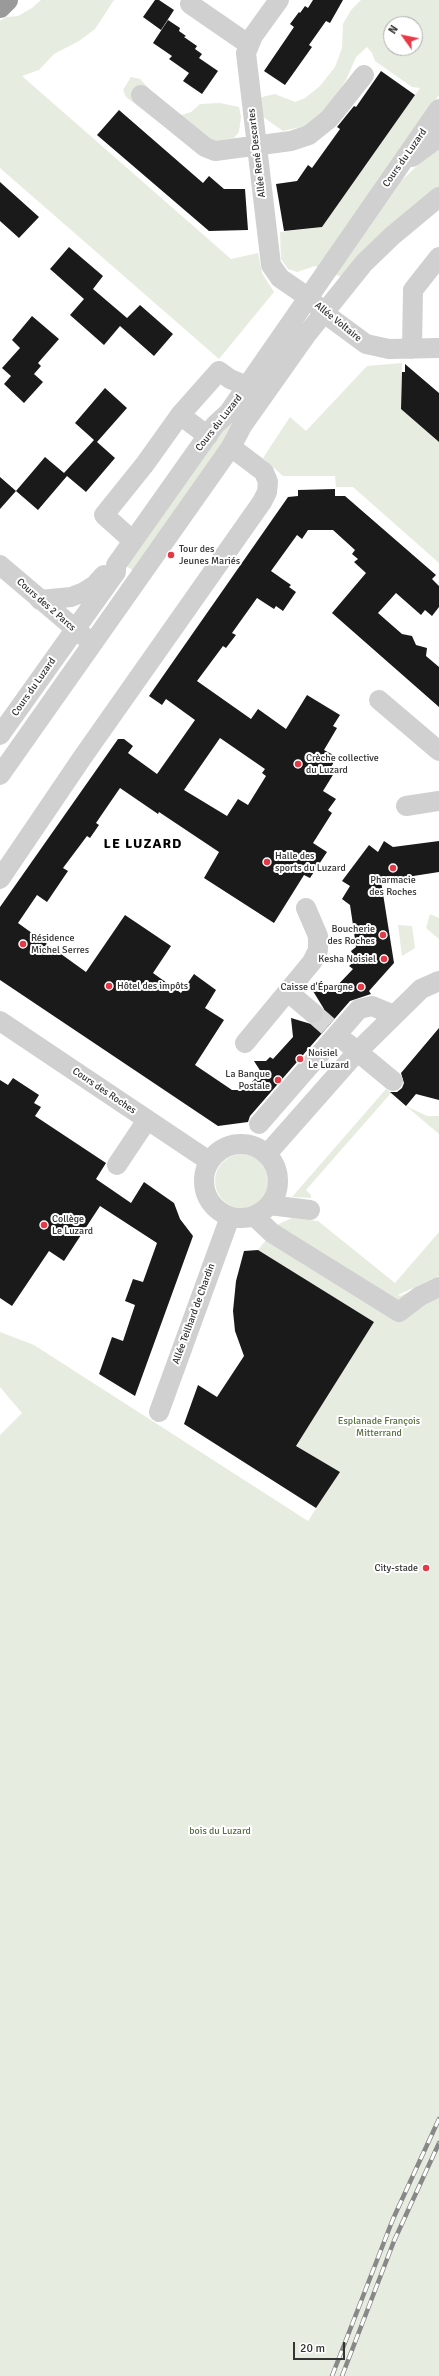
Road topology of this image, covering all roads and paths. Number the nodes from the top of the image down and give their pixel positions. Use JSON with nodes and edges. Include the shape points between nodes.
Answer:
{"nodes":[{"id":1,"x":7,"y":0,"type":"edge"},
{"id":2,"x":279,"y":0,"type":"edge"},
{"id":3,"x":190,"y":4,"type":"dead end"},
{"id":4,"x":0,"y":7,"type":"edge"},
{"id":5,"x":248,"y":44,"type":"junction"},
{"id":6,"x":364,"y":75,"type":"dead end"},
{"id":7,"x":141,"y":95,"type":"dead end"},
{"id":8,"x":439,"y":109,"type":"edge"},
{"id":9,"x":439,"y":137,"type":"edge"},
{"id":10,"x":256,"y":147,"type":"junction"},
{"id":11,"x":398,"y":167,"type":"junction"},
{"id":12,"x":439,"y":197,"type":"edge"},
{"id":13,"x":439,"y":257,"type":"edge"},
{"id":14,"x":309,"y":298,"type":"junction"},
{"id":15,"x":324,"y":313,"type":"junction"},
{"id":16,"x":439,"y":348,"type":"edge"},
{"id":17,"x":412,"y":349,"type":"junction"},
{"id":18,"x":247,"y":386,"type":"junction"},
{"id":19,"x":180,"y":415,"type":"junction"},
{"id":20,"x":208,"y":436,"type":"junction"},
{"id":21,"x":231,"y":447,"type":"junction"},
{"id":22,"x":133,"y":541,"type":"junction"},
{"id":23,"x":116,"y":565,"type":"junction"},
{"id":24,"x":6,"y":578,"type":"edge"},
{"id":25,"x":40,"y":600,"type":"junction"},
{"id":26,"x":75,"y":630,"type":"junction"},
{"id":27,"x":93,"y":643,"type":"junction"},
{"id":28,"x":379,"y":700,"type":"dead end"},
{"id":29,"x":0,"y":735,"type":"edge"},
{"id":30,"x":439,"y":751,"type":"edge"},
{"id":31,"x":0,"y":775,"type":"edge"},
{"id":32,"x":439,"y":801,"type":"edge"},
{"id":33,"x":406,"y":806,"type":"dead end"},
{"id":34,"x":0,"y":879,"type":"edge"},
{"id":35,"x":306,"y":908,"type":"dead end"},
{"id":36,"x":439,"y":981,"type":"edge"},
{"id":37,"x":288,"y":992,"type":"junction"},
{"id":38,"x":313,"y":1013,"type":"tunnel mouth"},
{"id":39,"x":394,"y":1015,"type":"junction"},
{"id":40,"x":0,"y":1021,"type":"edge"},
{"id":41,"x":337,"y":1034,"type":"junction"},
{"id":42,"x":245,"y":1043,"type":"dead end"},
{"id":43,"x":357,"y":1052,"type":"junction"},
{"id":44,"x":393,"y":1081,"type":"dead end"},
{"id":45,"x":147,"y":1120,"type":"junction"},
{"id":46,"x":259,"y":1124,"type":"dead end"},
{"id":47,"x":267,"y":1154,"type":"junction"},
{"id":48,"x":209,"y":1161,"type":"junction"},
{"id":49,"x":117,"y":1165,"type":"dead end"},
{"id":50,"x":310,"y":1210,"type":"dead end"},
{"id":51,"x":262,"y":1211,"type":"junction"},
{"id":52,"x":230,"y":1217,"type":"junction"},
{"id":53,"x":439,"y":1287,"type":"edge"},
{"id":54,"x":159,"y":1412,"type":"dead end"}],
"edges":[{"from":1,"to":4,"type":"highway"},
{"from":2,"to":5,"type":"street"},
{"from":3,"to":5,"type":"street"},
{"from":5,"to":10,"type":"street","name":"Allée René Descartes","via":[[246,61]]},
{"from":6,"to":10,"type":"street","via":[[329,119],[309,135]]},
{"from":7,"to":10,"type":"street","via":[[205,147],[215,151]]},
{"from":8,"to":11,"type":"street","name":"Cours du Luzard"},
{"from":9,"to":11,"type":"street"},
{"from":10,"to":14,"type":"street","name":"Allée René Descartes","via":[[271,265],[280,278]]},
{"from":11,"to":14,"type":"street","name":"Cours du Luzard"},
{"from":12,"to":15,"type":"street","name":"Cours du Luzard","via":[[374,253]]},
{"from":13,"to":17,"type":"street","via":[[413,290]]},
{"from":14,"to":15,"type":"street","name":"Allée Voltaire"},
{"from":14,"to":18,"type":"street","name":"Cours du Luzard"},
{"from":15,"to":17,"type":"street","name":"Allée Voltaire","via":[[366,344],[389,349]]},
{"from":15,"to":21,"type":"street","name":"Cours du Luzard","via":[[242,426]]},
{"from":16,"to":17,"type":"street","name":"Allée Voltaire"},
{"from":18,"to":19,"type":"street","via":[[219,371]]},
{"from":18,"to":20,"type":"street","name":"Cours du Luzard"},
{"from":19,"to":20,"type":"street"},
{"from":19,"to":22,"type":"street","via":[[104,515]]},
{"from":20,"to":22,"type":"street","name":"Cours du Luzard"},
{"from":21,"to":27,"type":"street","name":"Cours du Luzard"},
{"from":21,"to":34,"type":"street","via":[[264,472],[268,482],[262,502]]},
{"from":22,"to":23,"type":"street","name":"Cours du Luzard"},
{"from":23,"to":25,"type":"street","via":[[84,592],[71,597]]},
{"from":23,"to":26,"type":"street","name":"Cours du Luzard","via":[[116,572]]},
{"from":24,"to":25,"type":"street","name":"Cours des 2 Parcs"},
{"from":25,"to":26,"type":"street","name":"Cours des 2 Parcs"},
{"from":26,"to":27,"type":"street","name":"Cours des 2 Parcs"},
{"from":26,"to":29,"type":"street","name":"Cours du Luzard"},
{"from":27,"to":31,"type":"street","name":"Cours du Luzard"},
{"from":28,"to":30,"type":"street"},
{"from":32,"to":33,"type":"street"},
{"from":35,"to":37,"type":"street","via":[[318,936],[318,950],[312,962]]},
{"from":36,"to":39,"type":"street","via":[[421,989]]},
{"from":37,"to":38,"type":"street"},
{"from":37,"to":42,"type":"street"},
{"from":39,"to":41,"type":"street","via":[[372,1006],[365,1006],[359,1009]]},
{"from":39,"to":43,"type":"street"},
{"from":40,"to":45,"type":"street","name":"Cours des Roches"},
{"from":41,"to":43,"type":"street"},
{"from":41,"to":46,"type":"street"},
{"from":43,"to":44,"type":"street"},
{"from":43,"to":47,"type":"street"},
{"from":45,"to":48,"type":"street","name":"Cours des Roches"},
{"from":45,"to":49,"type":"street"},
{"from":47,"to":48,"type":"street","via":[[258,1147],[236,1143],[216,1152]]},
{"from":47,"to":51,"type":"street","via":[[278,1176],[278,1188]]},
{"from":48,"to":52,"type":"street","via":[[204,1172],[206,1194],[211,1204]]},
{"from":50,"to":51,"type":"street"},
{"from":51,"to":52,"type":"street","via":[[242,1218]]},
{"from":51,"to":53,"type":"street","via":[[272,1233],[399,1312],[420,1296]]},
{"from":52,"to":54,"type":"street","name":"Allée Teilhard de Chardin"}]}
